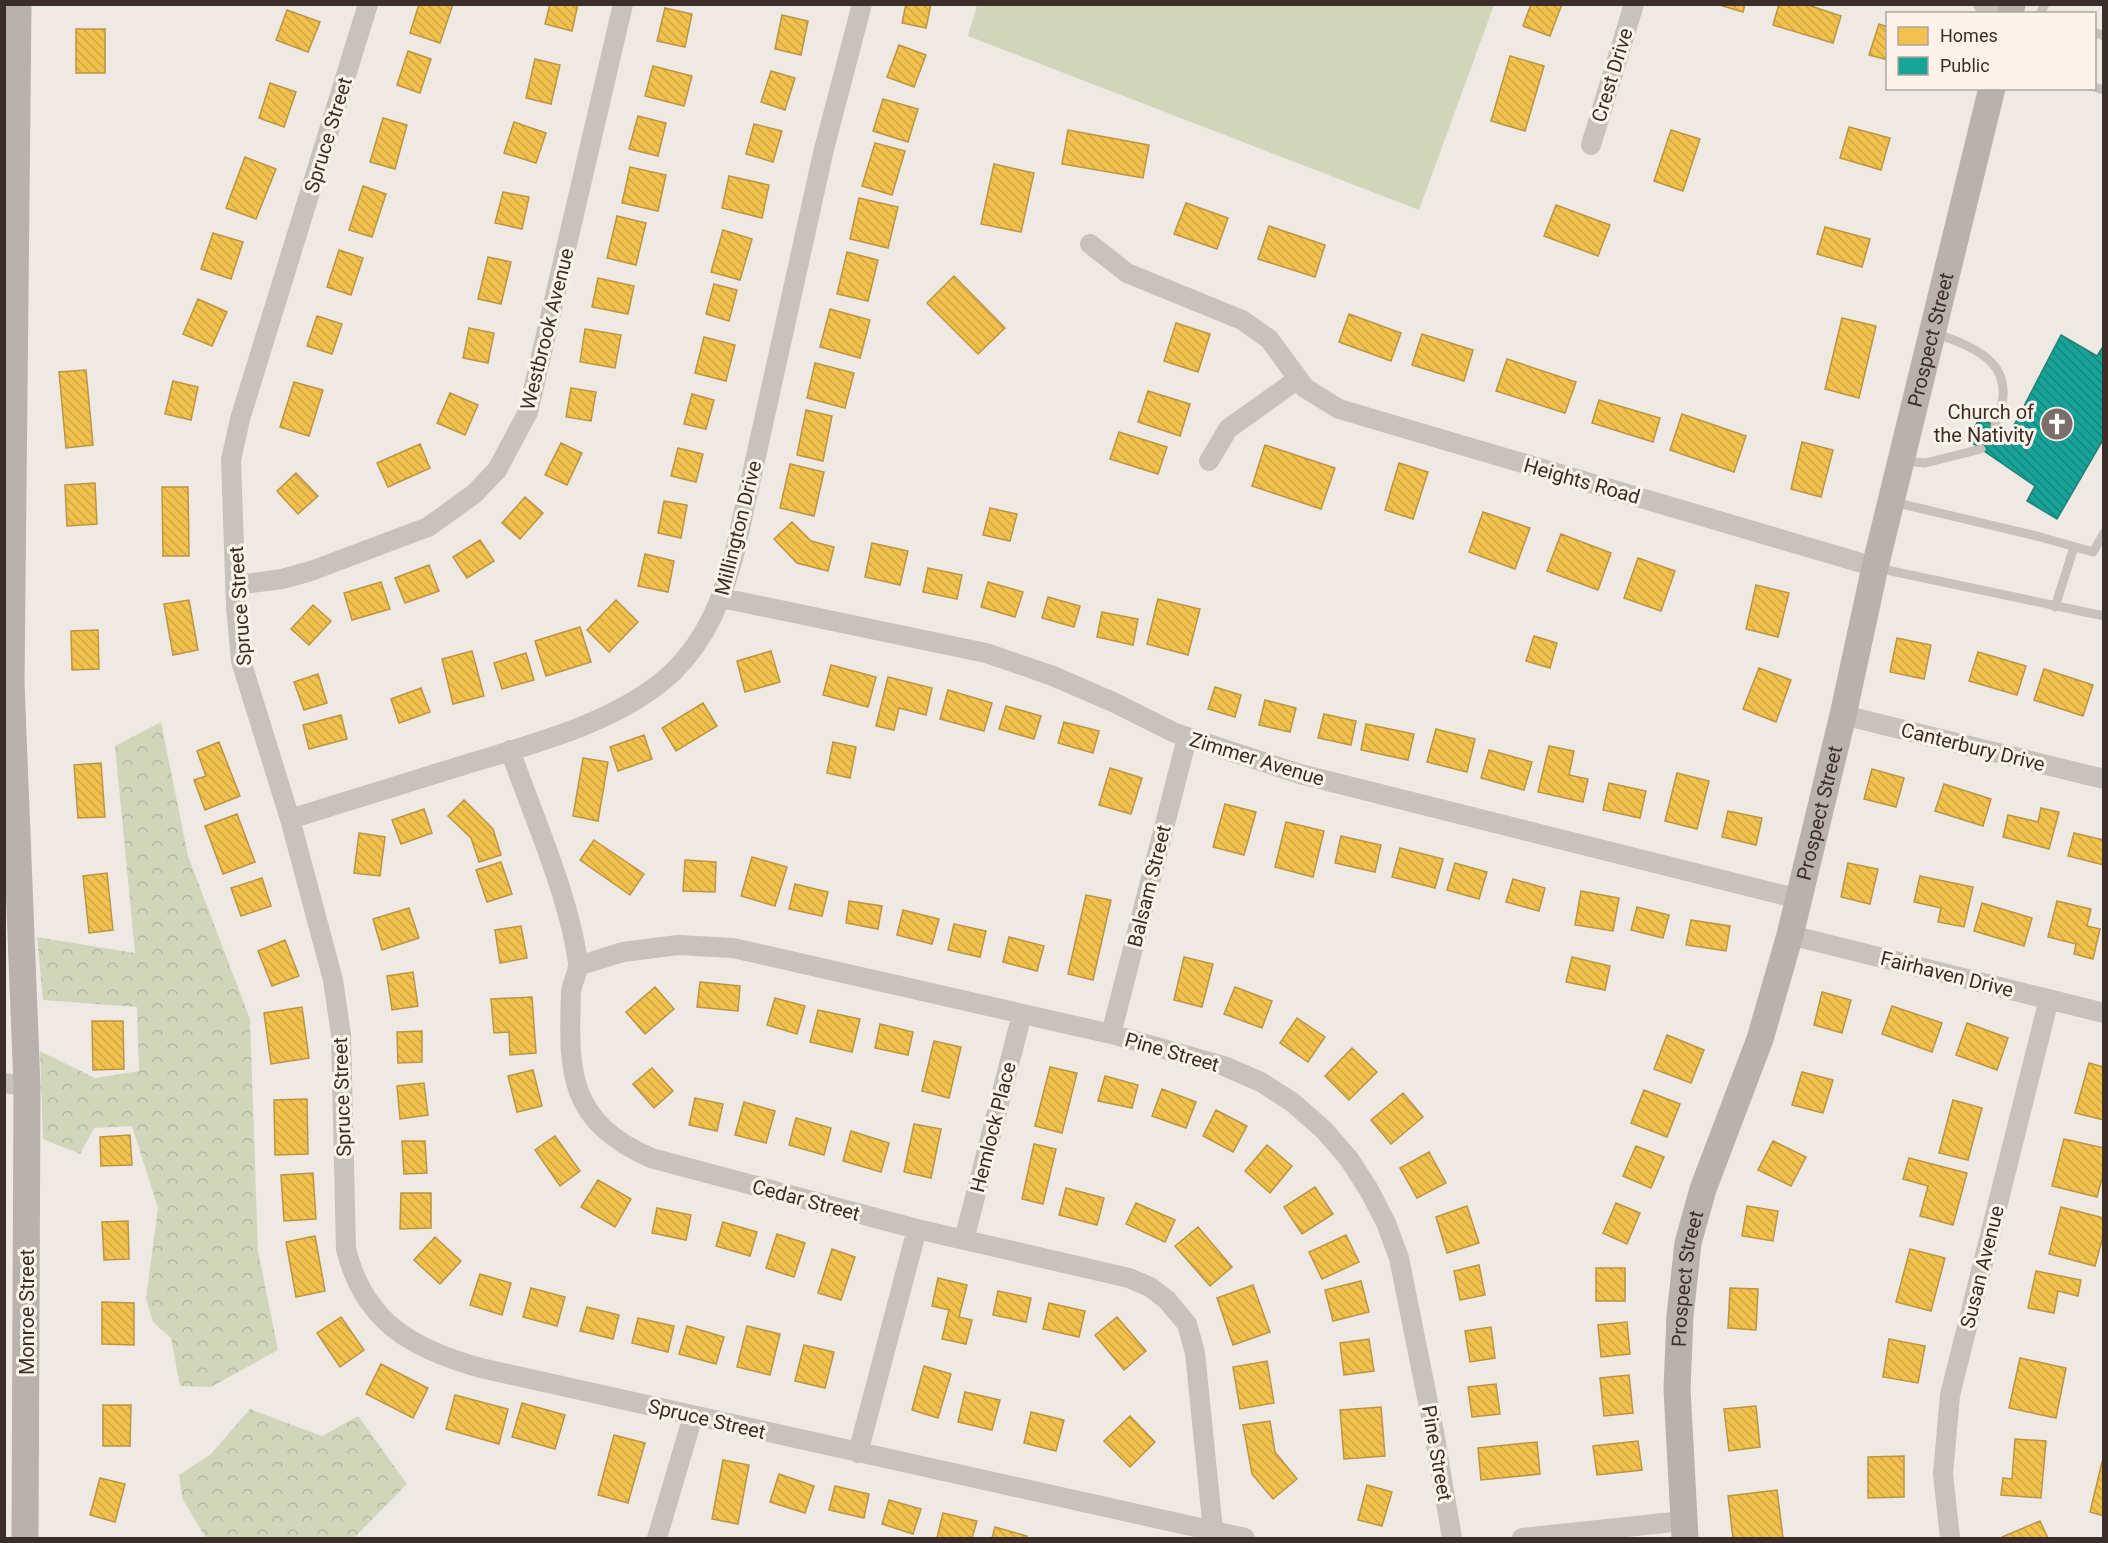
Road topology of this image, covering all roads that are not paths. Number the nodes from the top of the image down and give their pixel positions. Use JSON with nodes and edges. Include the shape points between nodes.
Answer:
{"nodes":[{"id":1,"x":18,"y":4,"type":"edge"},
{"id":2,"x":369,"y":4,"type":"edge"},
{"id":3,"x":623,"y":4,"type":"edge"},
{"id":4,"x":862,"y":4,"type":"edge"},
{"id":5,"x":1634,"y":4,"type":"edge"},
{"id":6,"x":1983,"y":4,"type":"edge"},
{"id":7,"x":2004,"y":12,"type":"edge"},
{"id":8,"x":11,"y":88,"type":"edge"},
{"id":9,"x":1992,"y":90,"type":"edge"},
{"id":10,"x":1591,"y":145,"type":"dead end"},
{"id":11,"x":1090,"y":244,"type":"dead end"},
{"id":12,"x":1932,"y":332,"type":"junction"},
{"id":13,"x":9,"y":343,"type":"edge"},
{"id":14,"x":1298,"y":379,"type":"junction"},
{"id":15,"x":1995,"y":425,"type":"dead end"},
{"id":16,"x":1981,"y":449,"type":"dead end"},
{"id":17,"x":1901,"y":460,"type":"junction"},
{"id":18,"x":1209,"y":461,"type":"dead end"},
{"id":19,"x":1891,"y":501,"type":"junction"},
{"id":20,"x":2103,"y":533,"type":"edge"},
{"id":21,"x":2074,"y":547,"type":"junction"},
{"id":22,"x":1875,"y":567,"type":"junction"},
{"id":23,"x":237,"y":585,"type":"junction"},
{"id":24,"x":722,"y":598,"type":"junction"},
{"id":25,"x":2055,"y":607,"type":"junction"},
{"id":26,"x":2103,"y":616,"type":"edge"},
{"id":27,"x":8,"y":683,"type":"edge"},
{"id":28,"x":1843,"y":716,"type":"junction"},
{"id":29,"x":1187,"y":738,"type":"junction"},
{"id":30,"x":510,"y":750,"type":"junction"},
{"id":31,"x":2103,"y":779,"type":"edge"},
{"id":32,"x":290,"y":819,"type":"junction"},
{"id":33,"x":1799,"y":899,"type":"junction"},
{"id":34,"x":1790,"y":935,"type":"junction"},
{"id":35,"x":578,"y":966,"type":"junction"},
{"id":36,"x":2049,"y":999,"type":"junction"},
{"id":37,"x":2103,"y":1012,"type":"edge"},
{"id":38,"x":1022,"y":1014,"type":"junction"},
{"id":39,"x":1111,"y":1034,"type":"junction"},
{"id":40,"x":16,"y":1084,"type":"edge"},
{"id":41,"x":917,"y":1229,"type":"junction"},
{"id":42,"x":964,"y":1240,"type":"junction"},
{"id":43,"x":693,"y":1416,"type":"junction"},
{"id":44,"x":858,"y":1453,"type":"junction"},
{"id":45,"x":1214,"y":1530,"type":"junction"},
{"id":46,"x":1684,"y":1530,"type":"edge"},
{"id":47,"x":26,"y":1539,"type":"edge"},
{"id":48,"x":657,"y":1539,"type":"edge"},
{"id":49,"x":1245,"y":1539,"type":"edge"},
{"id":50,"x":1452,"y":1539,"type":"edge"},
{"id":51,"x":1522,"y":1539,"type":"edge"},
{"id":52,"x":1950,"y":1539,"type":"edge"}],
"edges":[{"from":1,"to":8,"type":"main road","name":"Monroe Street"},
{"from":2,"to":23,"type":"street","name":"Spruce Street","via":[[240,419],[231,460]]},
{"from":3,"to":23,"type":"street","name":"Westbrook Avenue","via":[[528,412],[497,470],[474,494],[428,527],[311,571]]},
{"from":4,"to":24,"type":"street","name":"Millington Drive","via":[[824,149]]},
{"from":5,"to":10,"type":"street","name":"Crest Drive"},
{"from":6,"to":7,"type":"street"},
{"from":8,"to":13,"type":"main road","name":"Monroe Street"},
{"from":9,"to":12,"type":"main road","name":"Prospect Street"},
{"from":11,"to":14,"type":"street","name":"Heights Road","via":[[1127,273],[1242,320],[1269,339]]},
{"from":12,"to":15,"type":"lane","via":[[1965,343],[1994,363],[2004,390]]},
{"from":12,"to":17,"type":"main road","name":"Prospect Street"},
{"from":13,"to":27,"type":"main road","name":"Monroe Street"},
{"from":14,"to":18,"type":"street","via":[[1228,429]]},
{"from":14,"to":22,"type":"street","name":"Heights Road","via":[[1338,409]]},
{"from":16,"to":17,"type":"lane","via":[[1925,463]]},
{"from":17,"to":19,"type":"main road","name":"Prospect Street"},
{"from":19,"to":21,"type":"lane"},
{"from":19,"to":22,"type":"main road","name":"Prospect Street"},
{"from":20,"to":21,"type":"lane","via":[[2093,552]]},
{"from":21,"to":25,"type":"lane"},
{"from":22,"to":25,"type":"lane"},
{"from":22,"to":28,"type":"main road","name":"Prospect Street"},
{"from":23,"to":32,"type":"street","name":"Spruce Street","via":[[241,661]]},
{"from":24,"to":29,"type":"street","name":"Zimmer Avenue","via":[[986,653],[1063,681]]},
{"from":24,"to":30,"type":"street","name":"Millington Drive","via":[[694,648],[651,689],[614,712]]},
{"from":25,"to":26,"type":"lane"},
{"from":27,"to":40,"type":"main road","name":"Monroe Street"},
{"from":28,"to":31,"type":"street","name":"Canterbury Drive"},
{"from":28,"to":33,"type":"main road","name":"Prospect Street"},
{"from":29,"to":33,"type":"street","name":"Zimmer Avenue","via":[[1300,774]]},
{"from":29,"to":39,"type":"street","name":"Balsam Street"},
{"from":30,"to":32,"type":"street","name":"Millington Drive"},
{"from":30,"to":35,"type":"street","name":"Cedar Street","via":[[564,904]]},
{"from":32,"to":43,"type":"street","name":"Spruce Street","via":[[333,980],[341,1035],[346,1249],[363,1296],[398,1331],[443,1357]]},
{"from":33,"to":34,"type":"main road","name":"Prospect Street"},
{"from":34,"to":36,"type":"street","name":"Fairhaven Drive"},
{"from":34,"to":46,"type":"main road","name":"Prospect Street","via":[[1760,1039],[1703,1189],[1688,1243],[1677,1389]]},
{"from":35,"to":38,"type":"street","name":"Pine Street","via":[[622,952],[678,945],[733,948]]},
{"from":35,"to":41,"type":"street","name":"Cedar Street","via":[[571,986],[572,1074],[581,1098],[612,1137],[651,1158]]},
{"from":36,"to":37,"type":"street","name":"Fairhaven Drive"},
{"from":36,"to":52,"type":"street","name":"Susan Avenue","via":[[1950,1395],[1943,1474]]},
{"from":38,"to":39,"type":"street","name":"Pine Street"},
{"from":38,"to":42,"type":"street","name":"Hemlock Place"},
{"from":39,"to":50,"type":"street","name":"Pine Street","via":[[1224,1066],[1261,1082],[1324,1130],[1349,1159],[1382,1215],[1399,1258]]},
{"from":40,"to":47,"type":"main road","name":"Monroe Street"},
{"from":41,"to":42,"type":"street","name":"Cedar Street"},
{"from":41,"to":44,"type":"street"},
{"from":42,"to":45,"type":"street","name":"Cedar Street","via":[[1129,1278],[1167,1300],[1187,1324],[1196,1353]]},
{"from":43,"to":44,"type":"street","name":"Spruce Street"},
{"from":43,"to":48,"type":"street"},
{"from":44,"to":45,"type":"street","name":"Spruce Street"},
{"from":45,"to":49,"type":"street","name":"Spruce Street"},
{"from":46,"to":51,"type":"street"}]}
